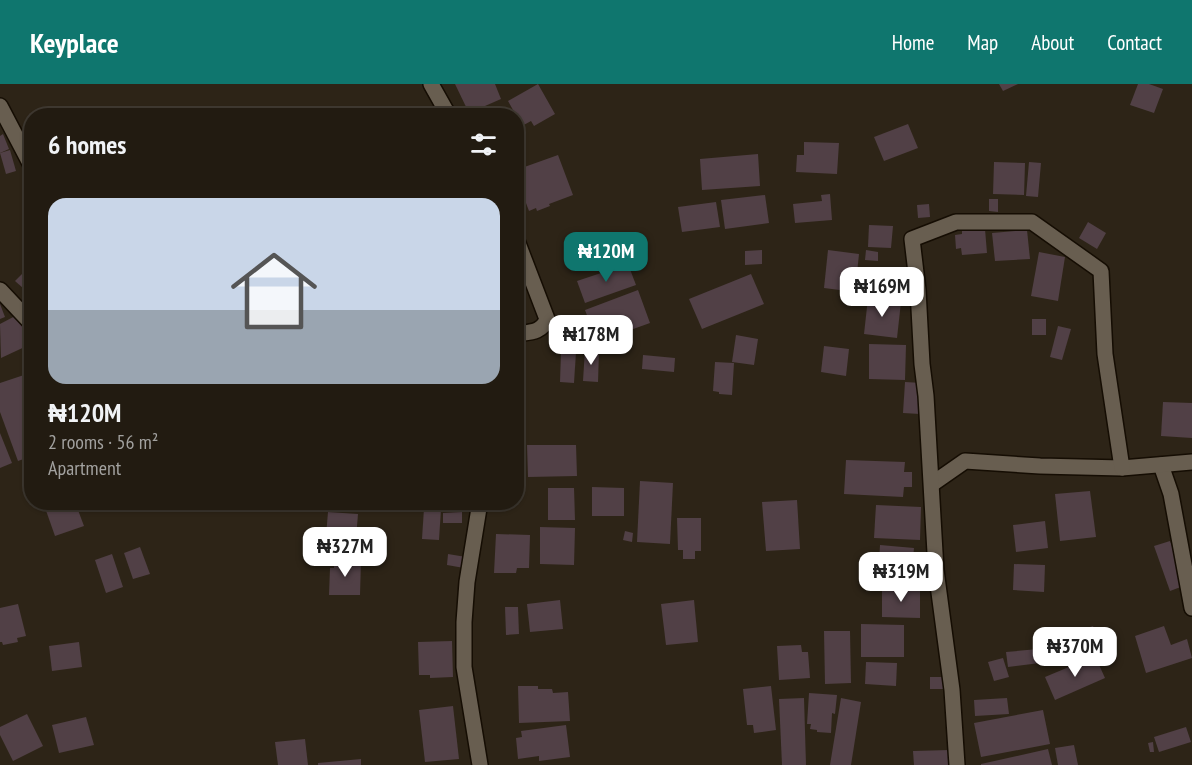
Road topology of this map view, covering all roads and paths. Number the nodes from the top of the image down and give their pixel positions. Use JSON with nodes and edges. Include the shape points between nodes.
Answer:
{"nodes":[{"id":1,"x":431,"y":84,"type":"edge"},
{"id":2,"x":0,"y":106,"type":"edge"},
{"id":3,"x":444,"y":108,"type":"edge"},
{"id":4,"x":24,"y":151,"type":"edge"},
{"id":5,"x":524,"y":259,"type":"edge"},
{"id":6,"x":0,"y":290,"type":"edge"},
{"id":7,"x":24,"y":316,"type":"edge"},
{"id":8,"x":524,"y":333,"type":"edge"},
{"id":9,"x":1192,"y":462,"type":"edge"},
{"id":10,"x":1161,"y":465,"type":"junction"},
{"id":11,"x":1122,"y":468,"type":"junction"},
{"id":12,"x":932,"y":483,"type":"junction"},
{"id":13,"x":479,"y":510,"type":"edge"},
{"id":14,"x":1192,"y":608,"type":"edge"},
{"id":15,"x":480,"y":765,"type":"edge"},
{"id":16,"x":957,"y":765,"type":"edge"}],
"edges":[{"from":1,"to":3,"type":"street"},
{"from":2,"to":4,"type":"street"},
{"from":5,"to":8,"type":"street","via":[[547,320],[538,331]]},
{"from":6,"to":7,"type":"street"},
{"from":9,"to":10,"type":"street"},
{"from":10,"to":11,"type":"street"},
{"from":10,"to":14,"type":"street","via":[[1171,494]]},
{"from":11,"to":12,"type":"street","via":[[965,461]]},
{"from":11,"to":12,"type":"street","via":[[1105,354],[1101,271],[1032,222],[956,222],[912,239]]},
{"from":12,"to":16,"type":"street","via":[[936,570],[952,690]]},
{"from":13,"to":15,"type":"street","via":[[466,582],[464,622],[465,667]]}]}
